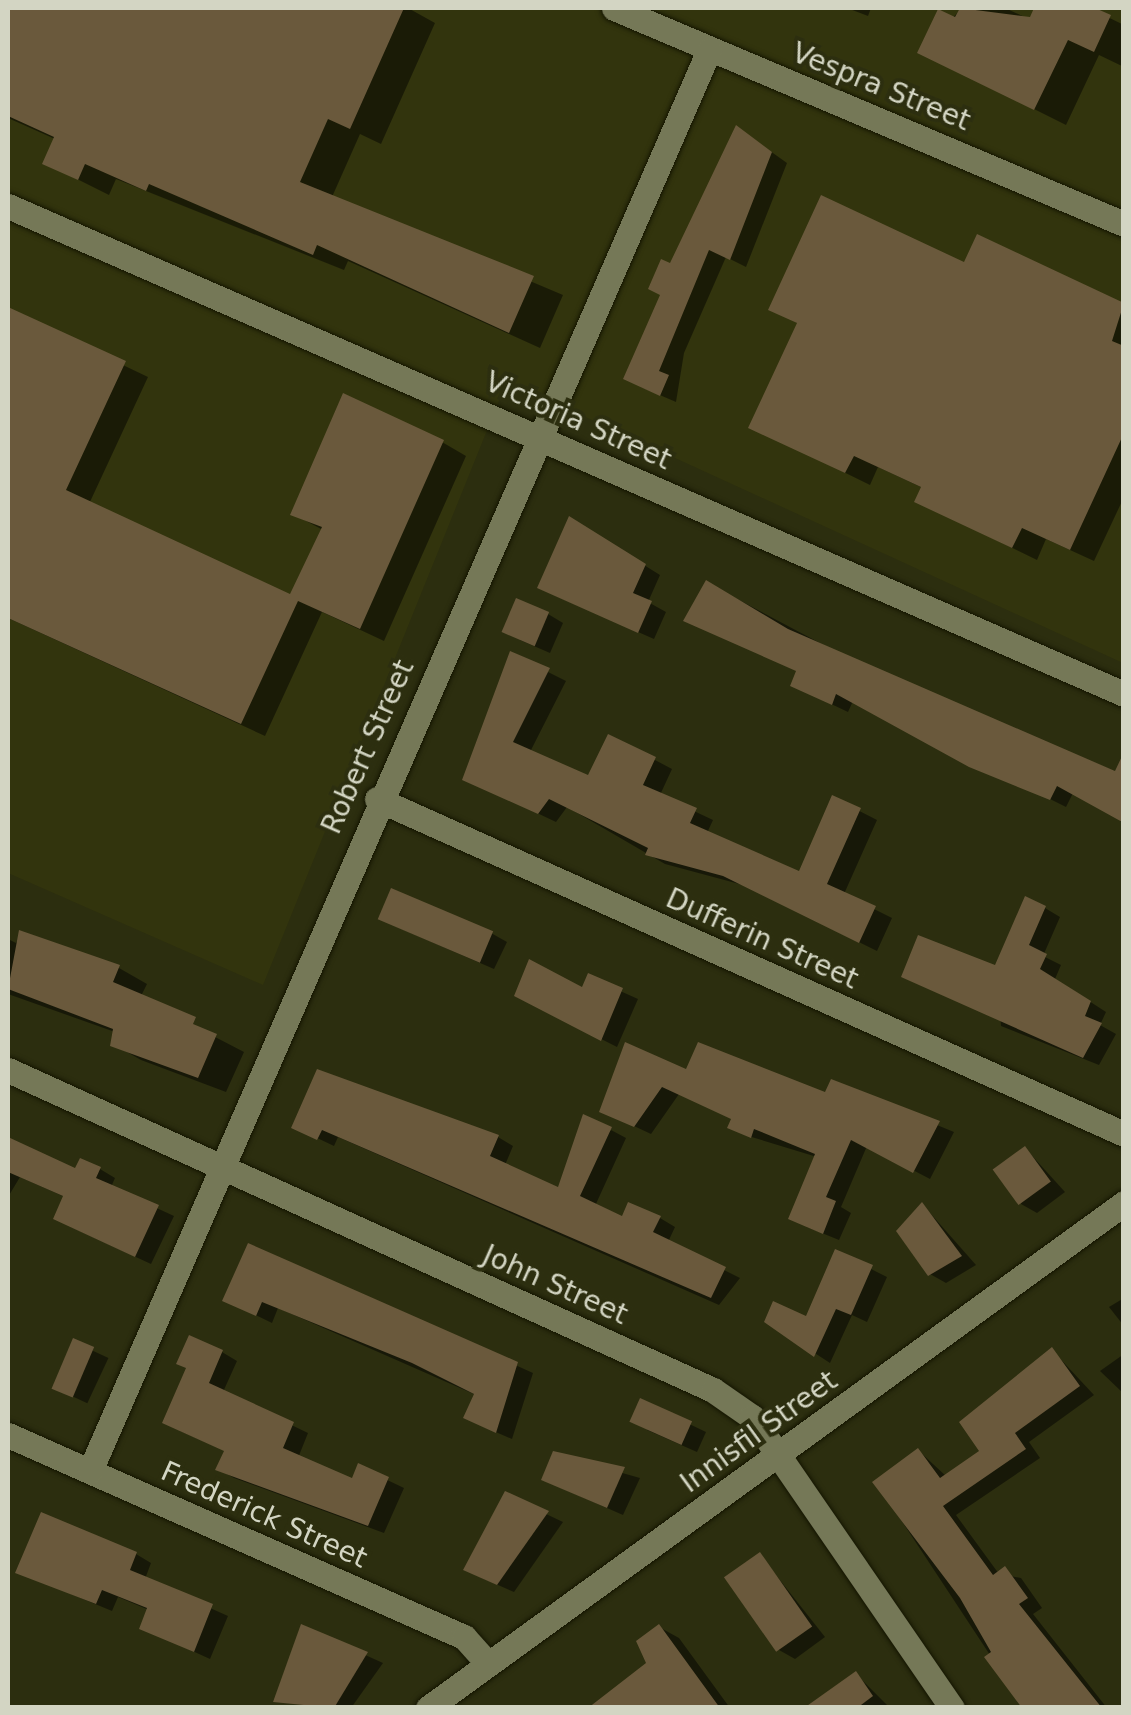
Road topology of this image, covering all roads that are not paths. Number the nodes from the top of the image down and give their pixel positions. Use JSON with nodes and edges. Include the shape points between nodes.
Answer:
{"nodes":[{"id":1,"x":614,"y":8,"type":"edge"},
{"id":2,"x":709,"y":50,"type":"junction"},
{"id":3,"x":8,"y":206,"type":"edge"},
{"id":4,"x":1124,"y":224,"type":"edge"},
{"id":5,"x":540,"y":437,"type":"junction"},
{"id":6,"x":1124,"y":694,"type":"edge"},
{"id":7,"x":376,"y":799,"type":"junction"},
{"id":8,"x":8,"y":1070,"type":"edge"},
{"id":9,"x":1124,"y":1134,"type":"edge"},
{"id":10,"x":222,"y":1167,"type":"junction"},
{"id":11,"x":1124,"y":1202,"type":"edge"},
{"id":12,"x":8,"y":1435,"type":"edge"},
{"id":13,"x":778,"y":1456,"type":"junction"},
{"id":14,"x":90,"y":1471,"type":"junction"},
{"id":15,"x":488,"y":1664,"type":"junction"},
{"id":16,"x":428,"y":1708,"type":"edge"},
{"id":17,"x":952,"y":1708,"type":"edge"}],
"edges":[{"from":1,"to":2,"type":"street","name":"Vespra Street"},
{"from":2,"to":4,"type":"street","name":"Vespra Street"},
{"from":2,"to":5,"type":"street","name":"Robert Street"},
{"from":3,"to":5,"type":"street","name":"Victoria Street"},
{"from":5,"to":6,"type":"street","name":"Victoria Street"},
{"from":5,"to":7,"type":"street","name":"Robert Street"},
{"from":7,"to":9,"type":"street","name":"Dufferin Street"},
{"from":7,"to":10,"type":"street","name":"Robert Street"},
{"from":8,"to":10,"type":"street","name":"John Street"},
{"from":10,"to":13,"type":"street","name":"John Street","via":[[713,1390],[752,1417]]},
{"from":10,"to":14,"type":"street","name":"Robert Street"},
{"from":11,"to":13,"type":"street","name":"Innisfil Street"},
{"from":12,"to":14,"type":"street","name":"Frederick Street"},
{"from":13,"to":15,"type":"street","name":"Innisfil Street"},
{"from":13,"to":17,"type":"street","name":"John Street"},
{"from":14,"to":15,"type":"street","name":"Frederick Street","via":[[464,1637]]},
{"from":15,"to":16,"type":"street","name":"Innisfil Street"}]}
